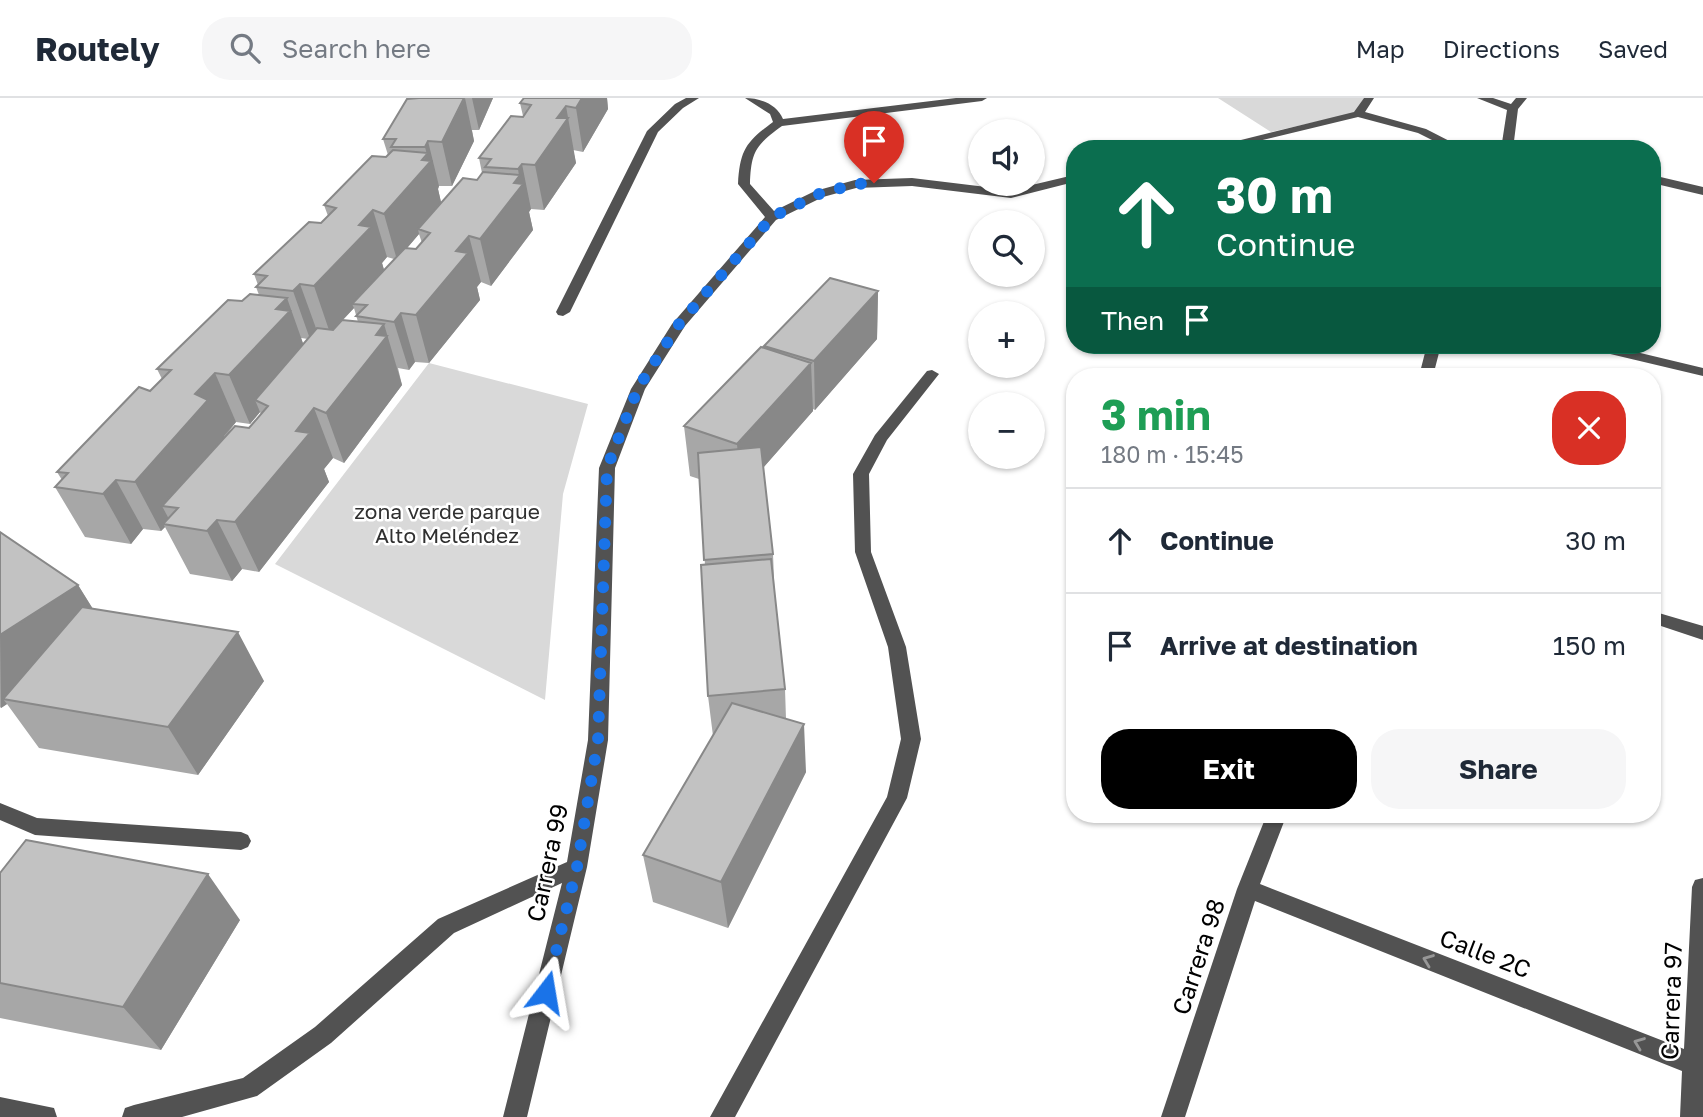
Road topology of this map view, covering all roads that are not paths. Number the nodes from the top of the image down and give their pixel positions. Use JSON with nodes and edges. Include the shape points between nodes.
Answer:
{"nodes":[{"id":1,"x":694,"y":98,"type":"edge"},
{"id":2,"x":750,"y":98,"type":"edge"},
{"id":3,"x":982,"y":98,"type":"edge"},
{"id":4,"x":1369,"y":98,"type":"edge"},
{"id":5,"x":1482,"y":98,"type":"edge"},
{"id":6,"x":1522,"y":98,"type":"edge"},
{"id":7,"x":1513,"y":108,"type":"junction"},
{"id":8,"x":1358,"y":114,"type":"junction"},
{"id":9,"x":779,"y":123,"type":"junction"},
{"id":10,"x":1248,"y":140,"type":"edge"},
{"id":11,"x":1441,"y":140,"type":"edge"},
{"id":12,"x":1511,"y":140,"type":"edge"},
{"id":13,"x":1066,"y":181,"type":"edge"},
{"id":14,"x":1661,"y":181,"type":"edge"},
{"id":15,"x":1703,"y":191,"type":"edge"},
{"id":16,"x":772,"y":217,"type":"junction"},
{"id":17,"x":563,"y":312,"type":"dead end"},
{"id":18,"x":1628,"y":354,"type":"edge"},
{"id":19,"x":1703,"y":372,"type":"edge"},
{"id":20,"x":932,"y":374,"type":"dead end"},
{"id":21,"x":1661,"y":620,"type":"edge"},
{"id":22,"x":1703,"y":633,"type":"edge"},
{"id":23,"x":0,"y":811,"type":"edge"},
{"id":24,"x":1274,"y":823,"type":"edge"},
{"id":25,"x":241,"y":841,"type":"dead end"},
{"id":26,"x":577,"y":867,"type":"junction"},
{"id":27,"x":1703,"y":887,"type":"edge"},
{"id":28,"x":1248,"y":889,"type":"junction"},
{"id":29,"x":1699,"y":1066,"type":"edge"},
{"id":30,"x":0,"y":1109,"type":"edge"},
{"id":31,"x":45,"y":1117,"type":"edge"},
{"id":32,"x":134,"y":1117,"type":"edge"},
{"id":33,"x":515,"y":1117,"type":"edge"},
{"id":34,"x":722,"y":1117,"type":"edge"},
{"id":35,"x":1173,"y":1117,"type":"edge"},
{"id":36,"x":1692,"y":1117,"type":"edge"}],
"edges":[{"from":1,"to":17,"type":"street","via":[[653,131]]},
{"from":2,"to":9,"type":"street","via":[[775,112]]},
{"from":3,"to":9,"type":"street"},
{"from":4,"to":8,"type":"street"},
{"from":5,"to":7,"type":"street"},
{"from":6,"to":7,"type":"street"},
{"from":7,"to":12,"type":"street"},
{"from":8,"to":10,"type":"street"},
{"from":8,"to":11,"type":"street"},
{"from":9,"to":16,"type":"street","via":[[744,155],[744,184]]},
{"from":13,"to":16,"type":"street","via":[[1011,194],[912,181],[855,184],[819,194]]},
{"from":14,"to":15,"type":"street"},
{"from":16,"to":26,"type":"street","name":"Carrera 99","via":[[679,324],[638,388],[607,468],[598,740]]},
{"from":18,"to":19,"type":"street"},
{"from":20,"to":34,"type":"street","via":[[880,438],[861,474],[863,552],[897,647],[911,739],[897,798]]},
{"from":21,"to":22,"type":"street"},
{"from":23,"to":25,"type":"street","via":[[35,826]]},
{"from":24,"to":28,"type":"street","name":"Carrera 98"},
{"from":26,"to":32,"type":"street","via":[[446,926],[323,1035],[248,1088]]},
{"from":26,"to":33,"type":"street","name":"Carrera 99"},
{"from":27,"to":29,"type":"street","name":"Carrera 97"},
{"from":29,"to":28,"type":"street","name":"Calle 2C","one_way":true},
{"from":28,"to":35,"type":"street","name":"Carrera 98"},
{"from":29,"to":36,"type":"street","name":"Carrera 97"},
{"from":30,"to":31,"type":"street"}]}
